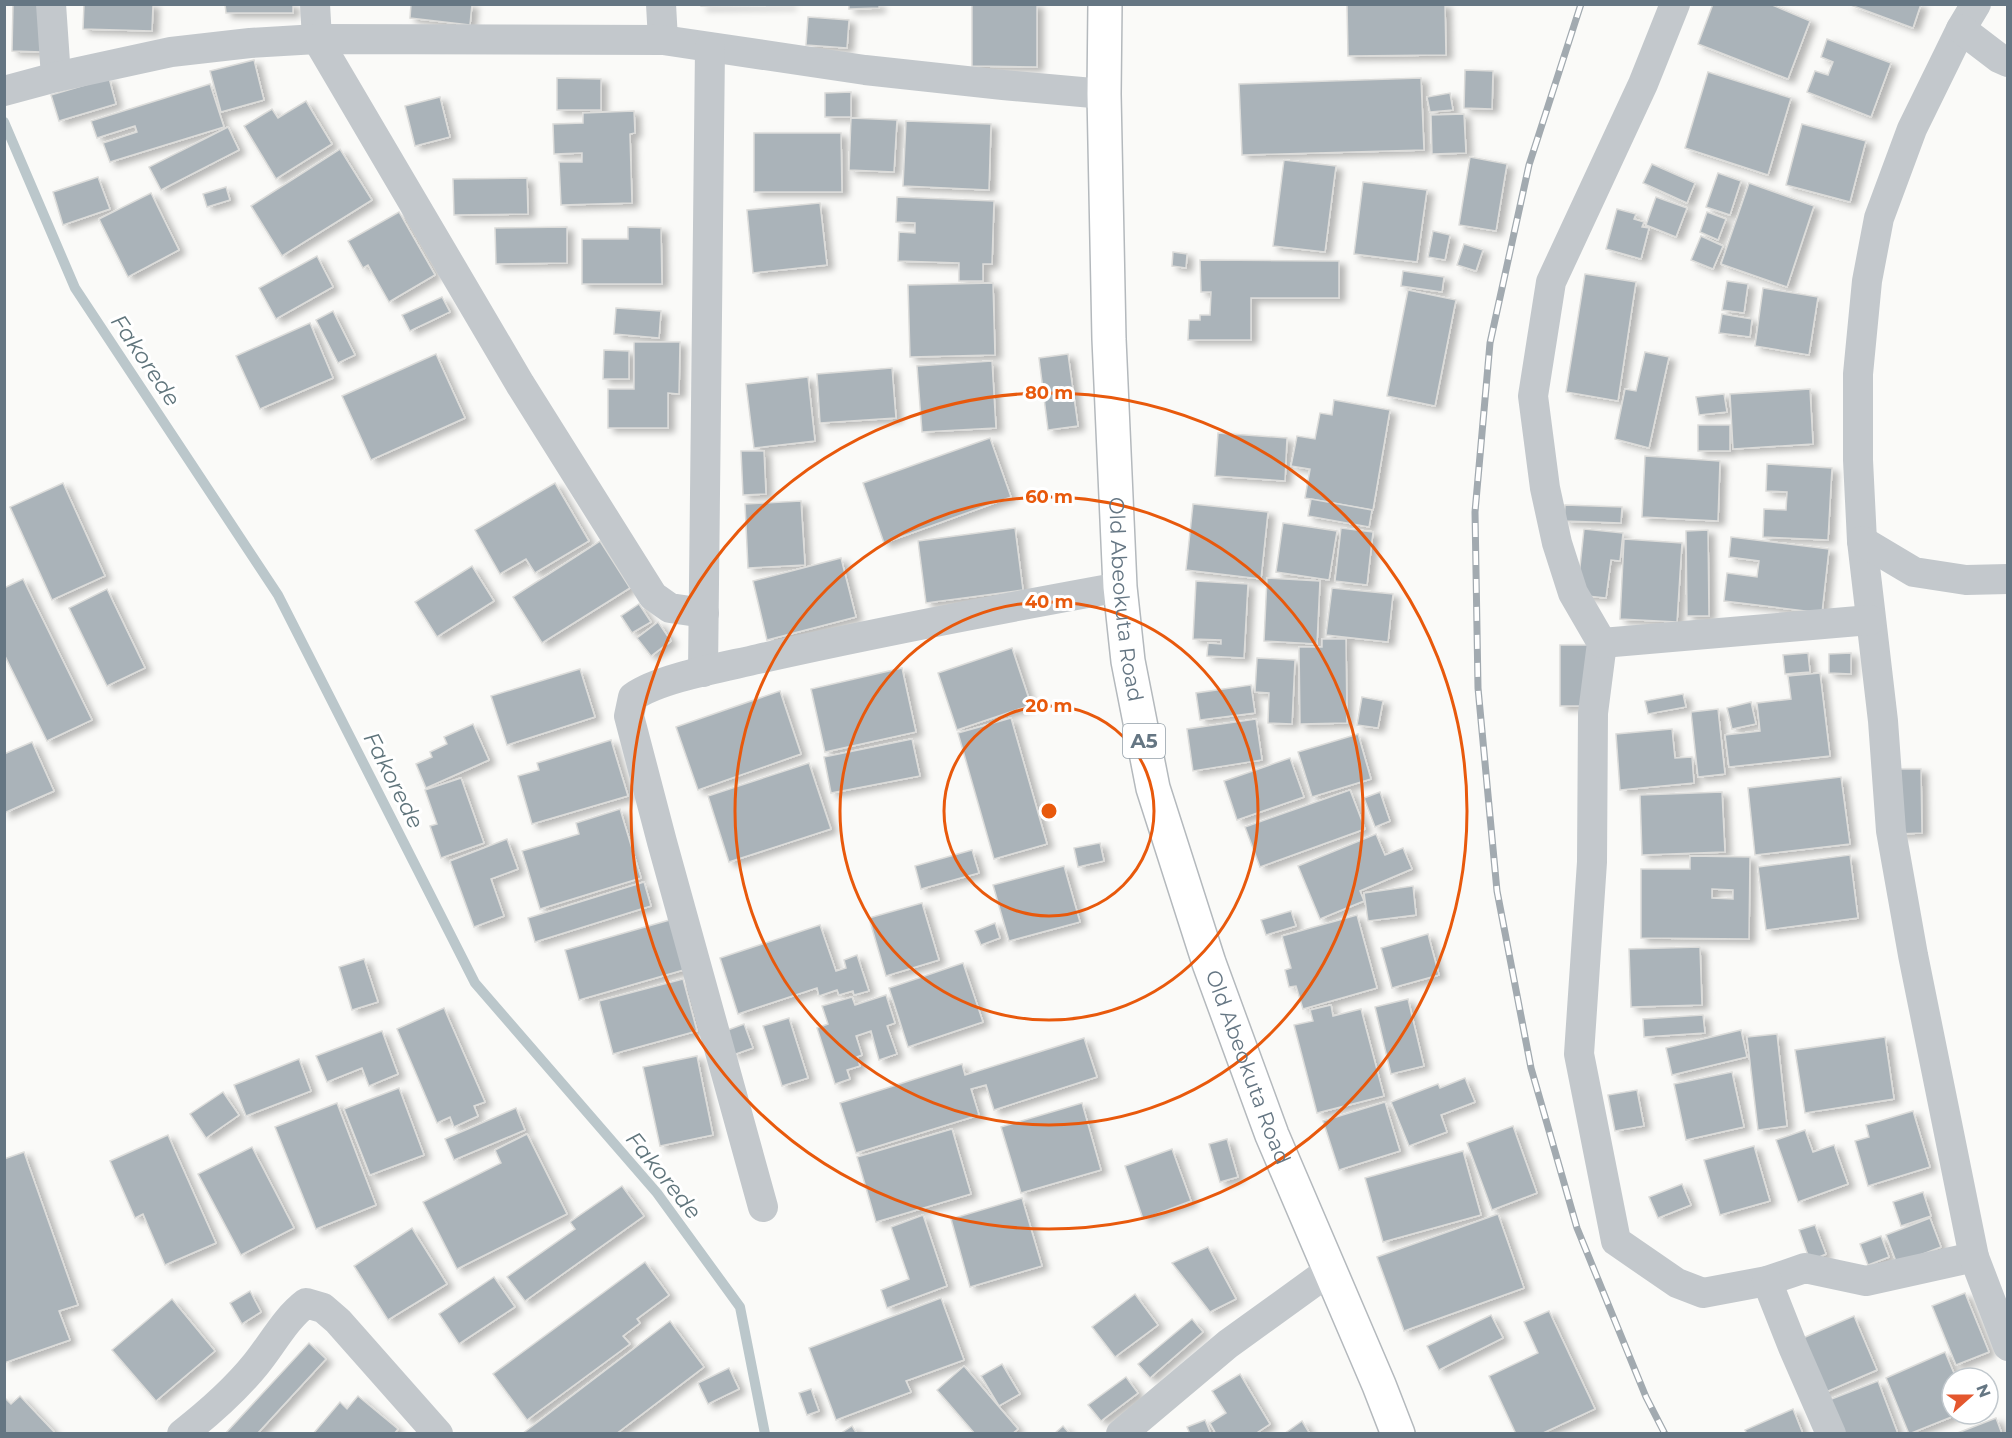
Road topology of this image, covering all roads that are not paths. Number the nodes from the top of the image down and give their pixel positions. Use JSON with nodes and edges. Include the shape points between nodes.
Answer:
{"nodes":[{"id":1,"x":51,"y":4,"type":"edge"},
{"id":2,"x":315,"y":4,"type":"edge"},
{"id":3,"x":661,"y":4,"type":"edge"},
{"id":4,"x":1105,"y":4,"type":"edge"},
{"id":5,"x":1676,"y":4,"type":"edge"},
{"id":6,"x":1977,"y":4,"type":"edge"},
{"id":7,"x":1961,"y":29,"type":"junction"},
{"id":8,"x":317,"y":39,"type":"junction"},
{"id":9,"x":663,"y":40,"type":"junction"},
{"id":10,"x":710,"y":48,"type":"junction"},
{"id":11,"x":2007,"y":62,"type":"edge"},
{"id":12,"x":56,"y":77,"type":"junction"},
{"id":13,"x":4,"y":91,"type":"edge"},
{"id":14,"x":1104,"y":94,"type":"junction"},
{"id":15,"x":1862,"y":541,"type":"junction"},
{"id":16,"x":2007,"y":579,"type":"edge"},
{"id":17,"x":1120,"y":587,"type":"junction"},
{"id":18,"x":704,"y":613,"type":"junction"},
{"id":19,"x":1870,"y":621,"type":"junction"},
{"id":20,"x":1602,"y":643,"type":"junction"},
{"id":21,"x":703,"y":672,"type":"junction"},
{"id":22,"x":763,"y":1207,"type":"dead end"},
{"id":23,"x":1974,"y":1257,"type":"junction"},
{"id":24,"x":1329,"y":1271,"type":"junction"},
{"id":25,"x":1767,"y":1281,"type":"junction"},
{"id":26,"x":2007,"y":1346,"type":"edge"},
{"id":27,"x":182,"y":1434,"type":"edge"},
{"id":28,"x":438,"y":1434,"type":"edge"},
{"id":29,"x":1121,"y":1434,"type":"edge"},
{"id":30,"x":1398,"y":1434,"type":"edge"},
{"id":31,"x":1831,"y":1434,"type":"edge"}],
"edges":[{"from":1,"to":12,"type":"street"},
{"from":2,"to":8,"type":"street"},
{"from":3,"to":9,"type":"street"},
{"from":4,"to":14,"type":"highway","name":"Old Abeokuta Road","number":"A5"},
{"from":5,"to":20,"type":"street","via":[[1551,282],[1533,396],[1557,543],[1573,593]]},
{"from":6,"to":7,"type":"street"},
{"from":7,"to":11,"type":"street"},
{"from":7,"to":15,"type":"street","via":[[1912,129],[1880,218],[1867,281],[1858,374]]},
{"from":8,"to":9,"type":"street"},
{"from":8,"to":12,"type":"street","via":[[171,52]]},
{"from":8,"to":18,"type":"street","via":[[520,384],[653,596],[670,608]]},
{"from":9,"to":10,"type":"street"},
{"from":10,"to":14,"type":"street","via":[[865,70]]},
{"from":10,"to":18,"type":"street"},
{"from":12,"to":13,"type":"street"},
{"from":14,"to":17,"type":"highway","name":"Old Abeokuta Road","number":"A5"},
{"from":15,"to":16,"type":"street","via":[[1914,572],[1966,580]]},
{"from":15,"to":19,"type":"street"},
{"from":17,"to":21,"type":"street","via":[[950,618]]},
{"from":17,"to":24,"type":"highway","name":"Old Abeokuta Road","number":"A5","via":[[1128,661],[1153,788],[1272,1135]]},
{"from":18,"to":21,"type":"street"},
{"from":19,"to":20,"type":"street"},
{"from":19,"to":23,"type":"street","via":[[1891,831]]},
{"from":20,"to":25,"type":"street","via":[[1593,713],[1592,862],[1579,1054],[1616,1241],[1677,1283],[1703,1293]]},
{"from":21,"to":22,"type":"street","via":[[643,689],[633,697],[629,716]]},
{"from":23,"to":25,"type":"street","via":[[1866,1281],[1805,1268]]},
{"from":23,"to":26,"type":"street"},
{"from":24,"to":29,"type":"street","via":[[1228,1344]]},
{"from":24,"to":30,"type":"highway","name":"Old Abeokuta Road","number":"A5"},
{"from":25,"to":31,"type":"street"},
{"from":27,"to":28,"type":"street","via":[[211,1412],[256,1364],[293,1313],[306,1303],[323,1308],[339,1321]]}]}
